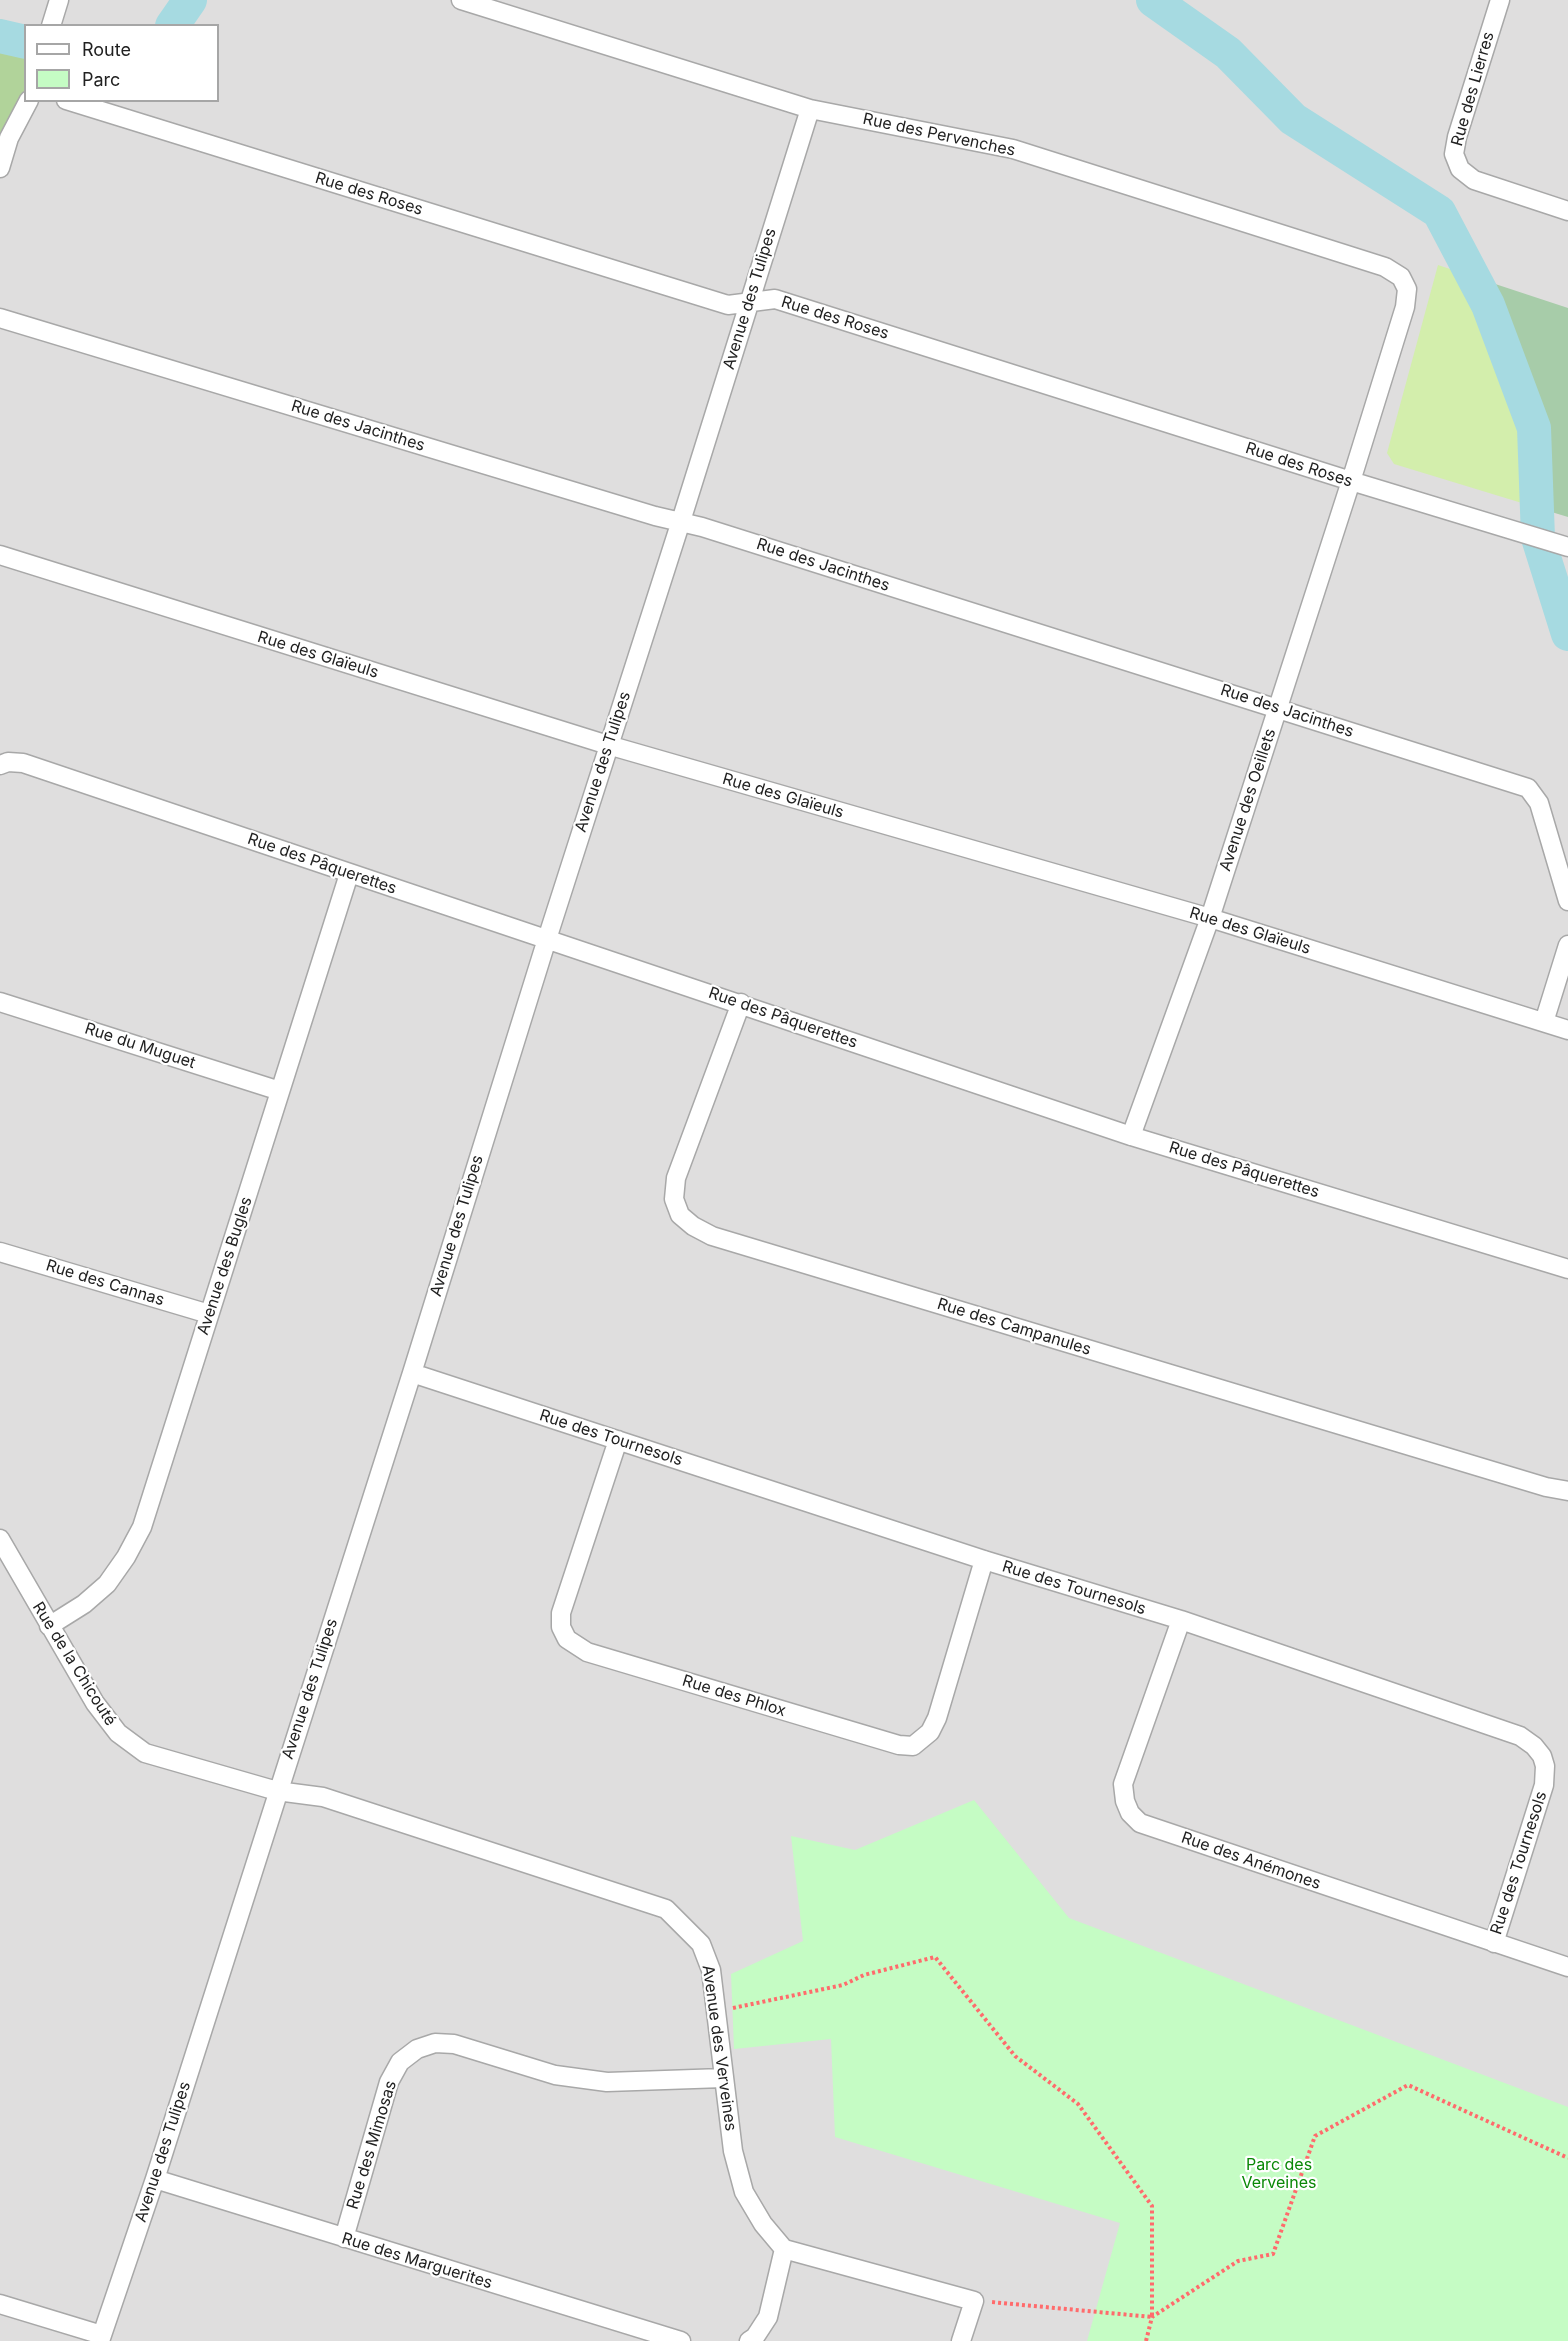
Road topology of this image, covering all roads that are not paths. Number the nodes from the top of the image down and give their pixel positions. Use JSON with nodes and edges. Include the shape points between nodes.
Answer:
{"nodes":[{"id":1,"x":59,"y":0,"type":"edge"},
{"id":2,"x":461,"y":0,"type":"edge"},
{"id":3,"x":1500,"y":0,"type":"edge"},
{"id":4,"x":52,"y":24,"type":"edge"},
{"id":5,"x":27,"y":102,"type":"edge"},
{"id":6,"x":72,"y":102,"type":"edge"},
{"id":7,"x":810,"y":109,"type":"junction"},
{"id":8,"x":0,"y":168,"type":"edge"},
{"id":9,"x":1568,"y":211,"type":"edge"},
{"id":10,"x":1407,"y":289,"type":"joint"},
{"id":11,"x":748,"y":304,"type":"junction"},
{"id":12,"x":0,"y":318,"type":"edge"},
{"id":13,"x":1351,"y":481,"type":"junction"},
{"id":14,"x":681,"y":521,"type":"junction"},
{"id":15,"x":1568,"y":547,"type":"edge"},
{"id":16,"x":0,"y":555,"type":"edge"},
{"id":17,"x":1278,"y":708,"type":"junction"},
{"id":18,"x":608,"y":745,"type":"junction"},
{"id":19,"x":0,"y":765,"type":"edge"},
{"id":20,"x":349,"y":874,"type":"junction"},
{"id":21,"x":1568,"y":901,"type":"edge"},
{"id":22,"x":1210,"y":918,"type":"junction"},
{"id":23,"x":546,"y":939,"type":"junction"},
{"id":24,"x":1568,"y":945,"type":"edge"},
{"id":25,"x":0,"y":1002,"type":"edge"},
{"id":26,"x":741,"y":1003,"type":"junction"},
{"id":27,"x":1544,"y":1022,"type":"junction"},
{"id":28,"x":1568,"y":1030,"type":"edge"},
{"id":29,"x":280,"y":1091,"type":"junction"},
{"id":30,"x":1131,"y":1136,"type":"junction"},
{"id":31,"x":0,"y":1252,"type":"edge"},
{"id":32,"x":1568,"y":1269,"type":"edge"},
{"id":33,"x":209,"y":1314,"type":"junction"},
{"id":34,"x":412,"y":1372,"type":"junction"},
{"id":35,"x":618,"y":1440,"type":"junction"},
{"id":36,"x":1568,"y":1491,"type":"edge"},
{"id":37,"x":0,"y":1539,"type":"edge"},
{"id":38,"x":984,"y":1560,"type":"junction"},
{"id":39,"x":1181,"y":1620,"type":"junction"},
{"id":40,"x":49,"y":1626,"type":"junction"},
{"id":41,"x":277,"y":1791,"type":"junction"},
{"id":42,"x":1494,"y":1943,"type":"junction"},
{"id":43,"x":1568,"y":1967,"type":"edge"},
{"id":44,"x":723,"y":2079,"type":"junction"},
{"id":45,"x":154,"y":2179,"type":"junction"},
{"id":46,"x":344,"y":2238,"type":"junction"},
{"id":47,"x":783,"y":2249,"type":"junction"},
{"id":48,"x":0,"y":2304,"type":"edge"},
{"id":49,"x":101,"y":2338,"type":"edge"},
{"id":50,"x":681,"y":2341,"type":"edge"},
{"id":51,"x":749,"y":2341,"type":"edge"},
{"id":52,"x":961,"y":2341,"type":"edge"}],
"edges":[{"from":1,"to":4,"type":"street"},
{"from":2,"to":7,"type":"street","name":"Rue des Pervenches"},
{"from":3,"to":9,"type":"street","name":"Rue des Lierres","via":[[1454,154],[1460,169],[1474,180]]},
{"from":5,"to":8,"type":"street","via":[[9,138]]},
{"from":6,"to":11,"type":"street","name":"Rue des Roses","via":[[728,305]]},
{"from":7,"to":10,"type":"street","name":"Rue des Pervenches","via":[[1013,149],[1385,267],[1401,277]]},
{"from":7,"to":11,"type":"street","name":"Avenue des Tulipes"},
{"from":10,"to":13,"type":"street","name":"Avenue des Oeillets","via":[[1405,307]]},
{"from":11,"to":13,"type":"street","name":"Rue des Roses","via":[[775,299]]},
{"from":11,"to":14,"type":"street","name":"Avenue des Tulipes"},
{"from":12,"to":14,"type":"street","name":"Rue des Jacinthes"},
{"from":13,"to":15,"type":"street","name":"Rue des Roses"},
{"from":13,"to":17,"type":"street","name":"Avenue des Oeillets"},
{"from":14,"to":17,"type":"street","name":"Rue des Jacinthes"},
{"from":14,"to":18,"type":"street","name":"Avenue des Tulipes"},
{"from":16,"to":18,"type":"street","name":"Rue des Glaïeuls"},
{"from":17,"to":21,"type":"street","name":"Rue des Jacinthes","via":[[1528,788],[1539,803]]},
{"from":17,"to":22,"type":"street","name":"Avenue des Oeillets"},
{"from":18,"to":22,"type":"street","name":"Rue des Glaïeuls"},
{"from":18,"to":23,"type":"street","name":"Avenue des Tulipes"},
{"from":19,"to":20,"type":"street","name":"Rue des Pâquerettes","via":[[23,763]]},
{"from":20,"to":23,"type":"street","name":"Rue des Pâquerettes"},
{"from":20,"to":29,"type":"street","name":"Avenue des Bugles"},
{"from":22,"to":27,"type":"street","name":"Rue des Glaïeuls"},
{"from":22,"to":30,"type":"street","name":"Avenue des Oeillets"},
{"from":23,"to":26,"type":"street","name":"Rue des Pâquerettes"},
{"from":23,"to":34,"type":"street","name":"Avenue des Tulipes"},
{"from":24,"to":27,"type":"street"},
{"from":25,"to":29,"type":"street","name":"Rue du Muguet"},
{"from":26,"to":30,"type":"street","name":"Rue des Pâquerettes"},
{"from":26,"to":36,"type":"street","name":"Rue des Campanules","via":[[676,1178],[674,1199],[680,1215],[693,1226],[712,1236]]},
{"from":27,"to":28,"type":"street","name":"Rue des Glaïeuls"},
{"from":29,"to":33,"type":"street","name":"Avenue des Bugles"},
{"from":30,"to":32,"type":"street","name":"Rue des Pâquerettes"},
{"from":31,"to":33,"type":"street","name":"Rue des Cannas"},
{"from":33,"to":40,"type":"street","name":"Avenue des Bugles","via":[[142,1527],[107,1584]]},
{"from":34,"to":35,"type":"street","name":"Rue des Tournesols"},
{"from":34,"to":41,"type":"street","name":"Avenue des Tulipes"},
{"from":35,"to":38,"type":"street","name":"Rue des Tournesols"},
{"from":35,"to":38,"type":"street","name":"Rue des Phlox","via":[[561,1613],[561,1627],[567,1639],[587,1652],[913,1746],[930,1732],[937,1718]]},
{"from":37,"to":40,"type":"street","name":"Rue de la Chicouté"},
{"from":38,"to":39,"type":"street","name":"Rue des Tournesols"},
{"from":39,"to":42,"type":"street","name":"Rue des Tournesols","via":[[1520,1736],[1534,1746],[1545,1766],[1544,1785]]},
{"from":39,"to":42,"type":"street","name":"Rue des Anémones","via":[[1123,1784],[1130,1814],[1140,1823]]},
{"from":40,"to":41,"type":"street","name":"Rue de la Chicouté","via":[[95,1703],[118,1733],[145,1753]]},
{"from":41,"to":44,"type":"street","name":"Avenue des Verveines","via":[[323,1797],[666,1909],[701,1944],[711,1970]]},
{"from":41,"to":45,"type":"street","name":"Avenue des Tulipes"},
{"from":42,"to":43,"type":"street","name":"Rue des Anémones"},
{"from":44,"to":46,"type":"street","name":"Rue des Mimosas","via":[[607,2082],[555,2075],[454,2044],[435,2043],[417,2049],[400,2062],[389,2082]]},
{"from":44,"to":47,"type":"street","name":"Avenue des Verveines","via":[[733,2151],[744,2192]]},
{"from":45,"to":46,"type":"street","name":"Rue des Marguerites"},
{"from":45,"to":49,"type":"street","name":"Avenue des Tulipes"},
{"from":46,"to":50,"type":"street","name":"Rue des Marguerites"},
{"from":47,"to":51,"type":"street","via":[[768,2317]]},
{"from":47,"to":52,"type":"street","via":[[974,2301]]},
{"from":48,"to":49,"type":"street"}]}
